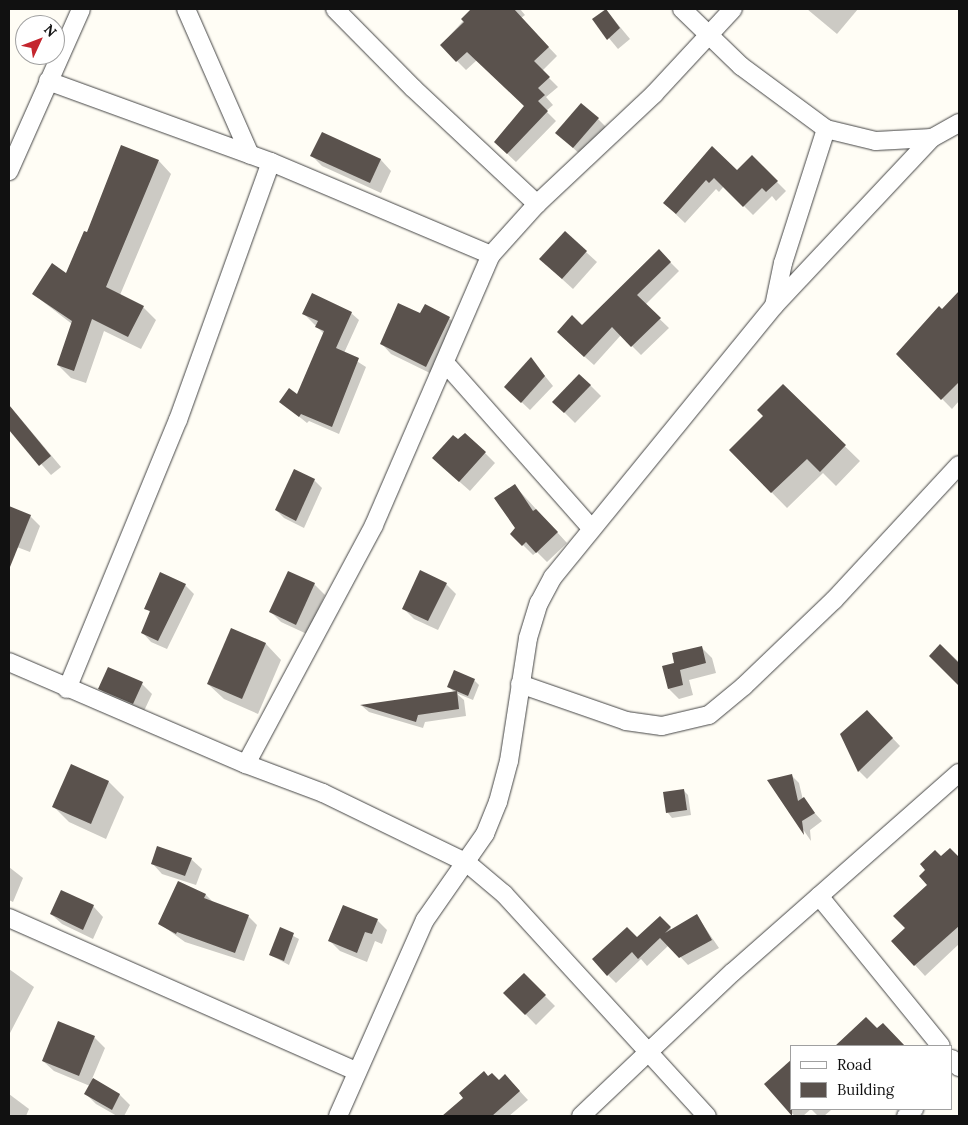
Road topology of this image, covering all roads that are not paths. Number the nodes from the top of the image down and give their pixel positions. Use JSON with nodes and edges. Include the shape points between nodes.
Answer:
{"nodes":[{"id":1,"x":81,"y":9,"type":"edge"},
{"id":2,"x":186,"y":9,"type":"edge"},
{"id":3,"x":335,"y":9,"type":"edge"},
{"id":4,"x":682,"y":9,"type":"edge"},
{"id":5,"x":733,"y":9,"type":"edge"},
{"id":6,"x":709,"y":36,"type":"junction"},
{"id":7,"x":48,"y":81,"type":"junction"},
{"id":8,"x":959,"y":123,"type":"edge"},
{"id":9,"x":826,"y":129,"type":"junction"},
{"id":10,"x":932,"y":138,"type":"junction"},
{"id":11,"x":250,"y":155,"type":"junction"},
{"id":12,"x":271,"y":162,"type":"junction"},
{"id":13,"x":9,"y":171,"type":"edge"},
{"id":14,"x":537,"y":204,"type":"junction"},
{"id":15,"x":492,"y":255,"type":"junction"},
{"id":16,"x":774,"y":306,"type":"junction"},
{"id":17,"x":446,"y":364,"type":"junction"},
{"id":18,"x":959,"y":465,"type":"edge"},
{"id":19,"x":591,"y":528,"type":"junction"},
{"id":20,"x":9,"y":662,"type":"edge"},
{"id":21,"x":520,"y":684,"type":"junction"},
{"id":22,"x":67,"y":689,"type":"junction"},
{"id":23,"x":246,"y":764,"type":"junction"},
{"id":24,"x":959,"y":773,"type":"edge"},
{"id":25,"x":466,"y":863,"type":"junction"},
{"id":26,"x":819,"y":896,"type":"junction"},
{"id":27,"x":9,"y":918,"type":"edge"},
{"id":28,"x":940,"y":1045,"type":"edge"},
{"id":29,"x":646,"y":1052,"type":"junction"},
{"id":30,"x":356,"y":1072,"type":"junction"},
{"id":31,"x":338,"y":1116,"type":"edge"},
{"id":32,"x":581,"y":1116,"type":"edge"},
{"id":33,"x":707,"y":1116,"type":"edge"}],
"edges":[{"from":1,"to":7,"type":"street"},
{"from":2,"to":11,"type":"street"},
{"from":3,"to":14,"type":"street","via":[[413,88]]},
{"from":4,"to":6,"type":"street"},
{"from":5,"to":6,"type":"street"},
{"from":6,"to":9,"type":"street","via":[[761,83]]},
{"from":6,"to":14,"type":"street","via":[[596,151]]},
{"from":7,"to":11,"type":"street"},
{"from":7,"to":13,"type":"street"},
{"from":8,"to":10,"type":"street"},
{"from":9,"to":10,"type":"street","via":[[876,141]]},
{"from":9,"to":16,"type":"street","via":[[783,263]]},
{"from":10,"to":16,"type":"street"},
{"from":11,"to":12,"type":"street"},
{"from":12,"to":15,"type":"street"},
{"from":12,"to":22,"type":"street","via":[[178,420]]},
{"from":14,"to":15,"type":"street"},
{"from":15,"to":17,"type":"street"},
{"from":16,"to":19,"type":"street"},
{"from":17,"to":19,"type":"street"},
{"from":17,"to":23,"type":"street","via":[[374,525]]},
{"from":18,"to":21,"type":"street","via":[[834,600],[709,715],[662,726],[626,721]]},
{"from":19,"to":21,"type":"street","via":[[553,577],[539,603],[528,638]]},
{"from":20,"to":22,"type":"street"},
{"from":21,"to":25,"type":"street","via":[[509,762],[498,802],[485,834]]},
{"from":22,"to":23,"type":"street"},
{"from":23,"to":25,"type":"street","via":[[323,793]]},
{"from":24,"to":26,"type":"street"},
{"from":25,"to":29,"type":"street","via":[[510,900]]},
{"from":25,"to":30,"type":"street","via":[[425,920]]},
{"from":26,"to":28,"type":"street"},
{"from":26,"to":29,"type":"street"},
{"from":27,"to":30,"type":"street"},
{"from":29,"to":32,"type":"street"},
{"from":29,"to":33,"type":"street"},
{"from":30,"to":31,"type":"street"}]}
